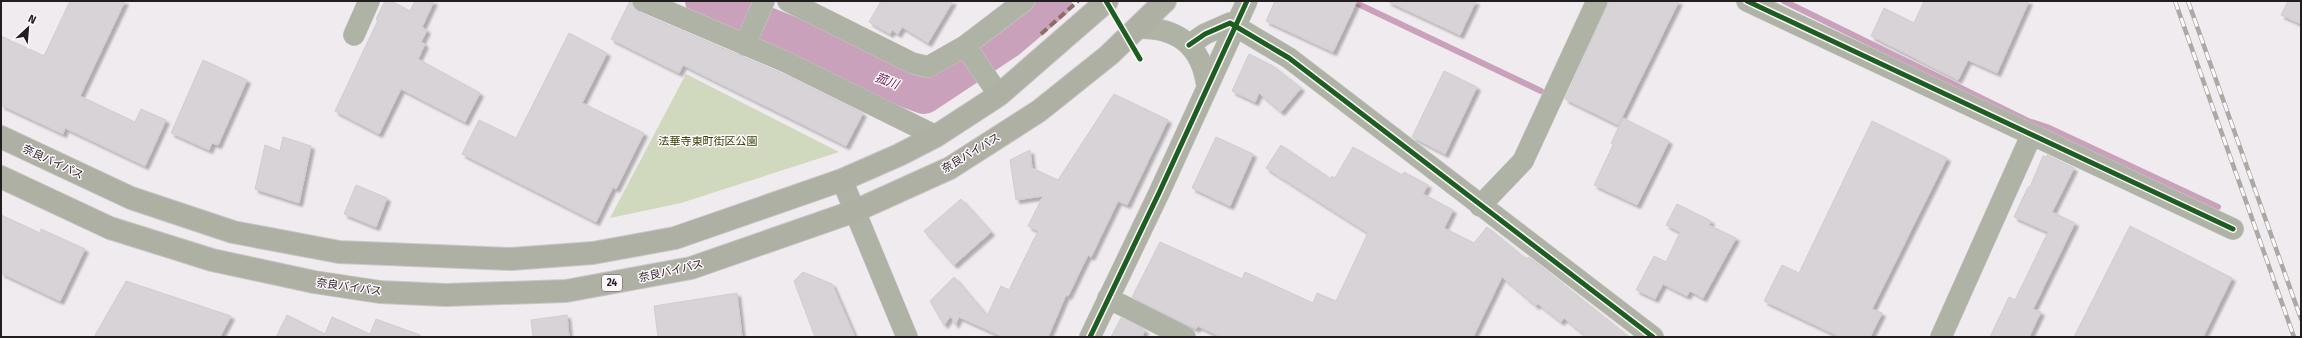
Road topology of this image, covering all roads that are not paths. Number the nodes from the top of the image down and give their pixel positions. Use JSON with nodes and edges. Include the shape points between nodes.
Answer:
{"nodes":[{"id":1,"x":369,"y":1,"type":"edge"},
{"id":2,"x":643,"y":1,"type":"edge"},
{"id":3,"x":764,"y":1,"type":"edge"},
{"id":4,"x":788,"y":1,"type":"edge"},
{"id":5,"x":1024,"y":1,"type":"edge"},
{"id":6,"x":1107,"y":1,"type":"edge"},
{"id":7,"x":1165,"y":1,"type":"edge"},
{"id":8,"x":1247,"y":1,"type":"edge"},
{"id":9,"x":1597,"y":1,"type":"edge"},
{"id":10,"x":1746,"y":1,"type":"edge"},
{"id":11,"x":1237,"y":25,"type":"junction"},
{"id":12,"x":1136,"y":28,"type":"junction"},
{"id":13,"x":354,"y":35,"type":"dead end"},
{"id":14,"x":745,"y":44,"type":"junction"},
{"id":15,"x":1189,"y":45,"type":"junction"},
{"id":16,"x":968,"y":49,"type":"junction"},
{"id":17,"x":1207,"y":87,"type":"junction"},
{"id":18,"x":999,"y":95,"type":"junction"},
{"id":19,"x":936,"y":136,"type":"junction"},
{"id":20,"x":2031,"y":136,"type":"junction"},
{"id":21,"x":1,"y":137,"type":"edge"},
{"id":22,"x":1,"y":177,"type":"edge"},
{"id":23,"x":842,"y":180,"type":"junction"},
{"id":24,"x":1480,"y":206,"type":"junction"},
{"id":25,"x":855,"y":210,"type":"junction"},
{"id":26,"x":2233,"y":229,"type":"dead end"},
{"id":27,"x":1108,"y":298,"type":"junction"},
{"id":28,"x":907,"y":337,"type":"edge"},
{"id":29,"x":1090,"y":337,"type":"edge"},
{"id":30,"x":1185,"y":337,"type":"edge"},
{"id":31,"x":1653,"y":337,"type":"edge"},
{"id":32,"x":1941,"y":337,"type":"edge"}],
"edges":[{"from":1,"to":13,"type":"street"},
{"from":2,"to":14,"type":"street"},
{"from":3,"to":14,"type":"street"},
{"from":4,"to":16,"type":"street","via":[[912,63],[928,67]]},
{"from":5,"to":16,"type":"street"},
{"from":6,"to":18,"type":"highway","name":"奈良バイパス"},
{"from":7,"to":12,"type":"highway","name":"奈良バイパス","number":"24"},
{"from":8,"to":11,"type":"street"},
{"from":9,"to":24,"type":"street","via":[[1523,161]]},
{"from":10,"to":20,"type":"street"},
{"from":11,"to":15,"type":"street","via":[[1230,23],[1220,26]]},
{"from":11,"to":17,"type":"street"},
{"from":11,"to":24,"type":"street","via":[[1289,58]]},
{"from":12,"to":15,"type":"street","via":[[1154,28],[1182,37]]},
{"from":12,"to":25,"type":"highway","name":"奈良バイパス","number":"24","via":[[1109,55],[1032,115],[950,168]]},
{"from":14,"to":19,"type":"street"},
{"from":15,"to":17,"type":"street","via":[[1205,70]]},
{"from":16,"to":18,"type":"street"},
{"from":17,"to":27,"type":"street"},
{"from":18,"to":19,"type":"highway","name":"奈良バイパス"},
{"from":19,"to":23,"type":"highway","name":"奈良バイパス"},
{"from":20,"to":26,"type":"street"},
{"from":20,"to":32,"type":"street"},
{"from":21,"to":23,"type":"highway","name":"奈良バイパス","via":[[131,198],[233,232],[339,252],[512,259],[593,253],[675,238]]},
{"from":22,"to":25,"type":"highway","name":"奈良バイパス","number":"24","via":[[110,228],[212,260],[314,282],[380,292],[446,295],[566,291],[691,268]]},
{"from":23,"to":25,"type":"street"},
{"from":24,"to":31,"type":"street"},
{"from":25,"to":28,"type":"street"},
{"from":27,"to":29,"type":"street"},
{"from":27,"to":30,"type":"street"}]}
